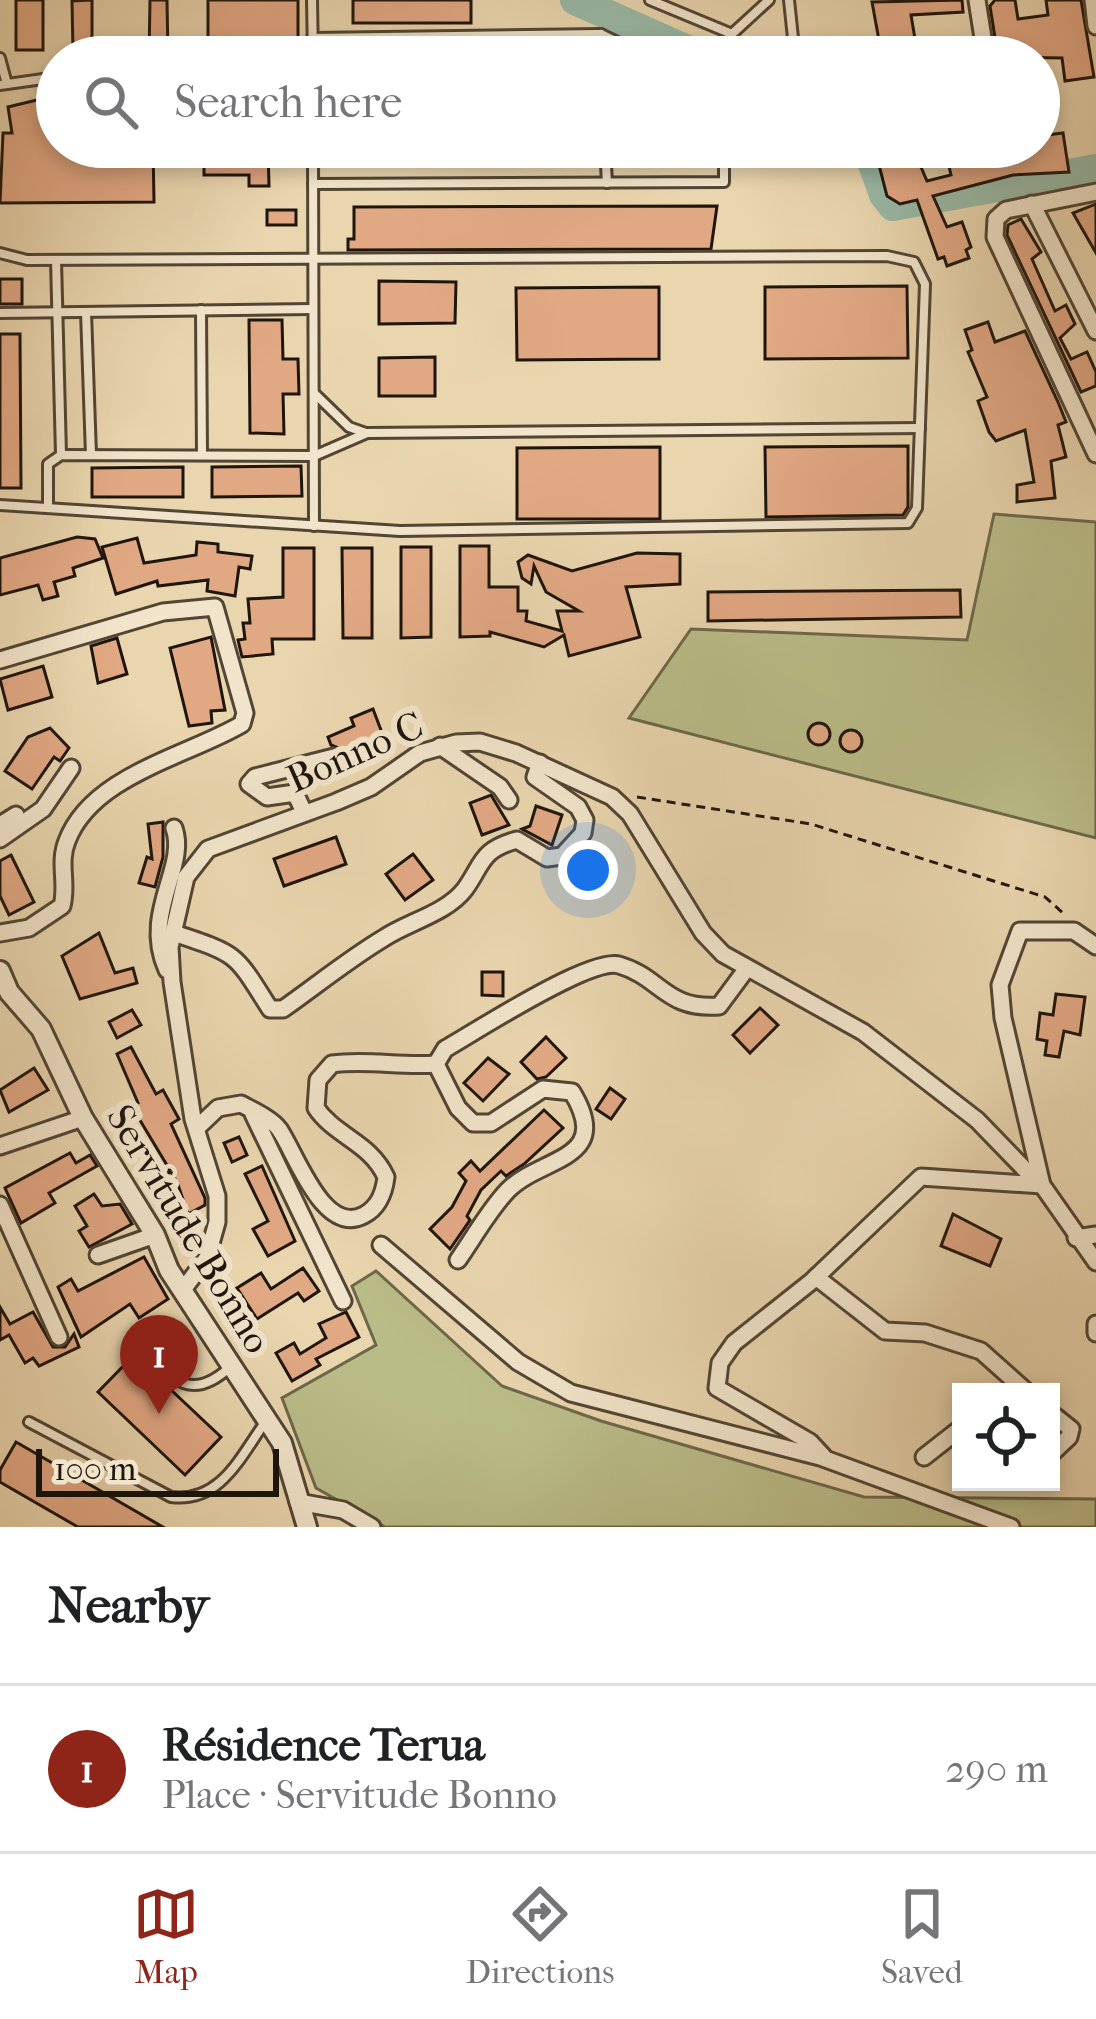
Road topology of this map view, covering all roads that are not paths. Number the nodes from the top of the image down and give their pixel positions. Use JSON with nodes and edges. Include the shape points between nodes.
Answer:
{"nodes":[{"id":1,"x":312,"y":0,"type":"edge"},
{"id":2,"x":650,"y":0,"type":"edge"},
{"id":3,"x":769,"y":0,"type":"edge"},
{"id":4,"x":789,"y":0,"type":"edge"},
{"id":5,"x":977,"y":0,"type":"edge"},
{"id":6,"x":1093,"y":0,"type":"edge"},
{"id":7,"x":1096,"y":26,"type":"edge"},
{"id":8,"x":601,"y":34,"type":"joint"},
{"id":9,"x":313,"y":36,"type":"edge"},
{"id":10,"x":457,"y":36,"type":"edge"},
{"id":11,"x":605,"y":36,"type":"edge"},
{"id":12,"x":793,"y":36,"type":"edge"},
{"id":13,"x":983,"y":36,"type":"edge"},
{"id":14,"x":0,"y":58,"type":"edge"},
{"id":15,"x":36,"y":80,"type":"edge"},
{"id":16,"x":3,"y":84,"type":"edge"},
{"id":17,"x":313,"y":168,"type":"edge"},
{"id":18,"x":606,"y":168,"type":"edge"},
{"id":19,"x":724,"y":168,"type":"edge"},
{"id":20,"x":607,"y":183,"type":"junction"},
{"id":21,"x":313,"y":184,"type":"junction"},
{"id":22,"x":1096,"y":192,"type":"edge"},
{"id":23,"x":1032,"y":204,"type":"junction"},
{"id":24,"x":0,"y":253,"type":"edge"},
{"id":25,"x":313,"y":259,"type":"junction"},
{"id":26,"x":56,"y":260,"type":"junction"},
{"id":27,"x":313,"y":309,"type":"junction"},
{"id":28,"x":201,"y":310,"type":"junction"},
{"id":29,"x":58,"y":312,"type":"junction"},
{"id":30,"x":86,"y":312,"type":"junction"},
{"id":31,"x":0,"y":313,"type":"edge"},
{"id":32,"x":1096,"y":331,"type":"edge"},
{"id":33,"x":314,"y":393,"type":"junction"},
{"id":34,"x":920,"y":428,"type":"junction"},
{"id":35,"x":367,"y":433,"type":"junction"},
{"id":36,"x":1096,"y":454,"type":"edge"},
{"id":37,"x":61,"y":455,"type":"junction"},
{"id":38,"x":92,"y":455,"type":"junction"},
{"id":39,"x":202,"y":455,"type":"junction"},
{"id":40,"x":314,"y":456,"type":"junction"},
{"id":41,"x":0,"y":505,"type":"edge"},
{"id":42,"x":48,"y":508,"type":"junction"},
{"id":43,"x":314,"y":526,"type":"junction"},
{"id":44,"x":0,"y":660,"type":"edge"},
{"id":45,"x":440,"y":746,"type":"junction"},
{"id":46,"x":334,"y":757,"type":"dead end"},
{"id":47,"x":540,"y":763,"type":"junction"},
{"id":48,"x":71,"y":768,"type":"dead end"},
{"id":49,"x":509,"y":800,"type":"dead end"},
{"id":50,"x":304,"y":812,"type":"junction"},
{"id":51,"x":16,"y":815,"type":"dead end"},
{"id":52,"x":0,"y":825,"type":"edge"},
{"id":53,"x":174,"y":829,"type":"dead end"},
{"id":54,"x":0,"y":839,"type":"edge"},
{"id":55,"x":0,"y":933,"type":"edge"},
{"id":56,"x":174,"y":933,"type":"junction"},
{"id":57,"x":1096,"y":946,"type":"edge"},
{"id":58,"x":0,"y":971,"type":"edge"},
{"id":59,"x":746,"y":971,"type":"junction"},
{"id":60,"x":172,"y":982,"type":"junction"},
{"id":61,"x":436,"y":1064,"type":"junction"},
{"id":62,"x":253,"y":1114,"type":"junction"},
{"id":63,"x":83,"y":1118,"type":"junction"},
{"id":64,"x":198,"y":1127,"type":"junction"},
{"id":65,"x":1,"y":1144,"type":"edge"},
{"id":66,"x":1041,"y":1185,"type":"junction"},
{"id":67,"x":0,"y":1205,"type":"edge"},
{"id":68,"x":155,"y":1235,"type":"junction"},
{"id":69,"x":1096,"y":1235,"type":"edge"},
{"id":70,"x":1076,"y":1238,"type":"junction"},
{"id":71,"x":381,"y":1245,"type":"dead end"},
{"id":72,"x":98,"y":1256,"type":"dead end"},
{"id":73,"x":458,"y":1260,"type":"dead end"},
{"id":74,"x":1096,"y":1262,"type":"edge"},
{"id":75,"x":815,"y":1277,"type":"junction"},
{"id":76,"x":185,"y":1288,"type":"junction"},
{"id":77,"x":343,"y":1301,"type":"dead end"},
{"id":78,"x":1096,"y":1324,"type":"edge"},
{"id":79,"x":1096,"y":1333,"type":"edge"},
{"id":80,"x":58,"y":1337,"type":"dead end"},
{"id":81,"x":147,"y":1347,"type":"dead end"},
{"id":82,"x":231,"y":1366,"type":"junction"},
{"id":83,"x":1004,"y":1383,"type":"edge"},
{"id":84,"x":267,"y":1419,"type":"junction"},
{"id":85,"x":1060,"y":1421,"type":"edge"},
{"id":86,"x":29,"y":1422,"type":"dead end"},
{"id":87,"x":952,"y":1436,"type":"edge"},
{"id":88,"x":1060,"y":1446,"type":"edge"},
{"id":89,"x":924,"y":1457,"type":"dead end"},
{"id":90,"x":825,"y":1458,"type":"junction"},
{"id":91,"x":298,"y":1502,"type":"junction"},
{"id":92,"x":307,"y":1527,"type":"edge"},
{"id":93,"x":372,"y":1527,"type":"edge"},
{"id":94,"x":1010,"y":1527,"type":"edge"}],
"edges":[{"from":1,"to":9,"type":"lane"},
{"from":2,"to":3,"type":"lane","via":[[732,34]]},
{"from":4,"to":12,"type":"lane"},
{"from":5,"to":13,"type":"street"},
{"from":6,"to":7,"type":"street"},
{"from":8,"to":10,"type":"lane"},
{"from":8,"to":11,"type":"lane"},
{"from":14,"to":16,"type":"lane"},
{"from":15,"to":16,"type":"lane"},
{"from":17,"to":21,"type":"lane"},
{"from":18,"to":20,"type":"lane"},
{"from":19,"to":20,"type":"lane","via":[[724,182]]},
{"from":20,"to":21,"type":"lane"},
{"from":21,"to":25,"type":"lane"},
{"from":22,"to":23,"type":"street"},
{"from":23,"to":32,"type":"street"},
{"from":23,"to":36,"type":"street","via":[[995,219],[995,241]]},
{"from":24,"to":26,"type":"lane"},
{"from":25,"to":26,"type":"lane"},
{"from":25,"to":27,"type":"lane"},
{"from":25,"to":34,"type":"lane","via":[[901,258],[914,262],[925,284]]},
{"from":26,"to":29,"type":"lane"},
{"from":27,"to":28,"type":"lane"},
{"from":27,"to":33,"type":"lane"},
{"from":28,"to":30,"type":"lane"},
{"from":28,"to":39,"type":"lane"},
{"from":29,"to":30,"type":"lane"},
{"from":29,"to":31,"type":"lane"},
{"from":29,"to":37,"type":"lane"},
{"from":30,"to":38,"type":"lane"},
{"from":33,"to":35,"type":"lane"},
{"from":33,"to":40,"type":"lane"},
{"from":34,"to":35,"type":"lane"},
{"from":34,"to":43,"type":"lane","via":[[917,508],[908,523]]},
{"from":35,"to":40,"type":"lane"},
{"from":37,"to":38,"type":"lane"},
{"from":37,"to":42,"type":"lane","via":[[48,464]]},
{"from":38,"to":39,"type":"lane"},
{"from":39,"to":40,"type":"lane"},
{"from":40,"to":43,"type":"lane"},
{"from":41,"to":42,"type":"lane"},
{"from":42,"to":43,"type":"lane"},
{"from":44,"to":55,"type":"street","via":[[163,612],[214,608],[245,713],[221,736],[111,789],[67,840],[62,905],[29,928]]},
{"from":45,"to":47,"type":"street","name":"Bonno C","via":[[480,742]]},
{"from":45,"to":49,"type":"street"},
{"from":45,"to":50,"type":"street","name":"Bonno C","via":[[371,787]]},
{"from":46,"to":50,"type":"street","via":[[249,784],[267,797],[295,794]]},
{"from":47,"to":56,"type":"street","via":[[536,777],[585,820],[562,856],[506,843],[473,867],[451,901],[283,1009],[270,1010],[232,953]]},
{"from":47,"to":59,"type":"street","name":"Bonno C","via":[[630,814],[703,933]]},
{"from":48,"to":54,"type":"street","via":[[43,809]]},
{"from":50,"to":56,"type":"street","name":"Bonno C","via":[[206,852],[186,877]]},
{"from":51,"to":52,"type":"street"},
{"from":53,"to":60,"type":"street","via":[[158,933]]},
{"from":56,"to":60,"type":"street","name":"Bonno C"},
{"from":57,"to":66,"type":"street","via":[[1074,931],[1020,931],[1000,985]]},
{"from":58,"to":63,"type":"street","name":"Servitude Bonno"},
{"from":59,"to":61,"type":"street","via":[[719,1006],[701,1007],[678,1004],[619,965],[585,969],[445,1049]]},
{"from":59,"to":66,"type":"street","name":"Bonno C","via":[[797,991],[878,1042]]},
{"from":60,"to":64,"type":"street","name":"Bonno C"},
{"from":61,"to":62,"type":"street","via":[[353,1061],[332,1064],[318,1080],[316,1108],[327,1124],[362,1143],[386,1177],[384,1194],[356,1219],[321,1199],[279,1129]]},
{"from":61,"to":73,"type":"street","via":[[473,1123],[491,1123],[543,1089],[572,1092],[586,1130],[578,1148],[510,1187]]},
{"from":62,"to":64,"type":"street","via":[[233,1103]]},
{"from":62,"to":77,"type":"street"},
{"from":63,"to":65,"type":"street"},
{"from":63,"to":68,"type":"street","name":"Servitude Bonno"},
{"from":64,"to":76,"type":"street","name":"Bonno C","via":[[218,1222],[207,1258]]},
{"from":66,"to":70,"type":"street"},
{"from":66,"to":75,"type":"street","via":[[921,1177]]},
{"from":67,"to":80,"type":"street"},
{"from":68,"to":72,"type":"street"},
{"from":68,"to":76,"type":"street","name":"Servitude Bonno"},
{"from":69,"to":70,"type":"street"},
{"from":70,"to":74,"type":"street"},
{"from":71,"to":90,"type":"street","via":[[518,1362],[571,1393]]},
{"from":75,"to":83,"type":"street","via":[[885,1331],[981,1351]]},
{"from":75,"to":90,"type":"street","via":[[734,1342],[717,1388]]},
{"from":76,"to":82,"type":"street","name":"Servitude Bonno"},
{"from":78,"to":79,"type":"street"},
{"from":81,"to":82,"type":"lane","via":[[189,1389]]},
{"from":82,"to":84,"type":"street","name":"Servitude Bonno"},
{"from":84,"to":86,"type":"lane","via":[[213,1492],[193,1500],[171,1497]]},
{"from":84,"to":91,"type":"street","name":"Servitude Bonno"},
{"from":85,"to":88,"type":"street","via":[[1070,1437]]},
{"from":87,"to":89,"type":"street"},
{"from":90,"to":94,"type":"street"},
{"from":91,"to":92,"type":"street","name":"Servitude Bonno"},
{"from":91,"to":93,"type":"street","via":[[343,1510]]}]}
